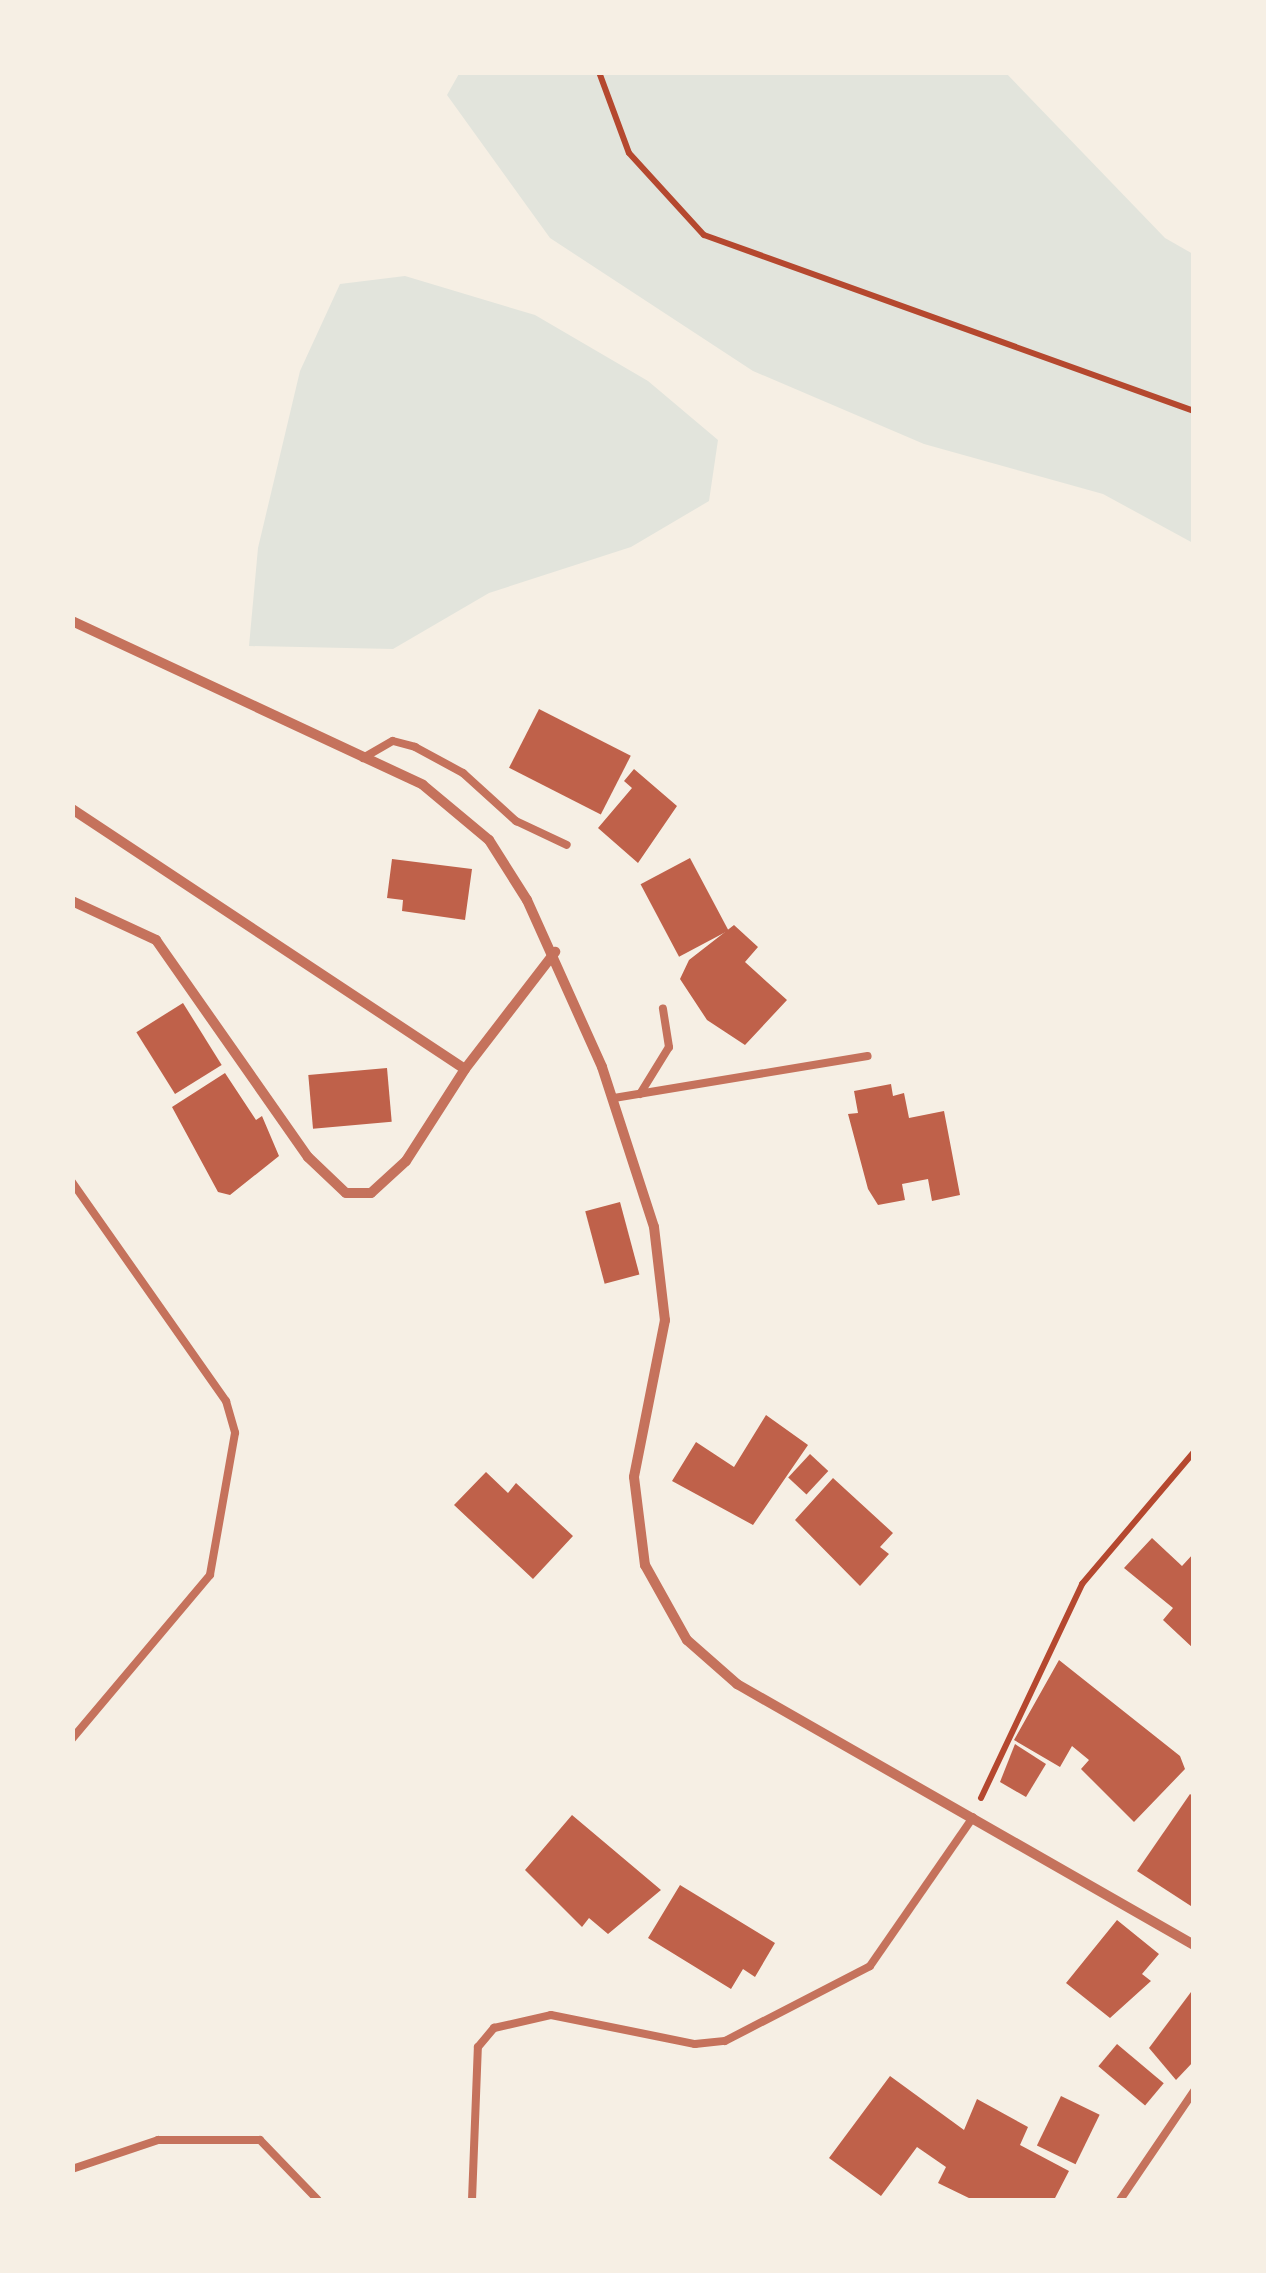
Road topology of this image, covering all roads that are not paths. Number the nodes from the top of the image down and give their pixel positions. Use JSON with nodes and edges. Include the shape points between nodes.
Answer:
{"nodes":[{"id":1,"x":72,"y":621,"type":"edge"},
{"id":2,"x":363,"y":758,"type":"junction"},
{"id":3,"x":72,"y":809,"type":"edge"},
{"id":4,"x":567,"y":845,"type":"dead end"},
{"id":5,"x":72,"y":902,"type":"edge"},
{"id":6,"x":555,"y":952,"type":"junction"},
{"id":7,"x":663,"y":1008,"type":"dead end"},
{"id":8,"x":868,"y":1056,"type":"dead end"},
{"id":9,"x":466,"y":1069,"type":"junction"},
{"id":10,"x":640,"y":1094,"type":"junction"},
{"id":11,"x":614,"y":1098,"type":"junction"},
{"id":12,"x":72,"y":1182,"type":"edge"},
{"id":13,"x":72,"y":1739,"type":"edge"},
{"id":14,"x":973,"y":1818,"type":"junction"},
{"id":15,"x":1194,"y":1944,"type":"edge"},
{"id":16,"x":1194,"y":2091,"type":"edge"},
{"id":17,"x":72,"y":2168,"type":"edge"},
{"id":18,"x":318,"y":2200,"type":"edge"},
{"id":19,"x":472,"y":2200,"type":"edge"},
{"id":20,"x":1120,"y":2200,"type":"edge"}],
"edges":[{"from":1,"to":2,"type":"street"},
{"from":2,"to":4,"type":"lane","via":[[392,741],[414,747],[463,774],[516,821]]},
{"from":2,"to":6,"type":"street","via":[[423,785],[488,840]]},
{"from":3,"to":9,"type":"street"},
{"from":5,"to":9,"type":"street","via":[[156,940],[308,1157],[346,1193],[371,1193],[406,1161]]},
{"from":6,"to":9,"type":"street"},
{"from":6,"to":11,"type":"street"},
{"from":7,"to":10,"type":"lane","via":[[669,1047]]},
{"from":8,"to":10,"type":"lane"},
{"from":10,"to":11,"type":"lane"},
{"from":11,"to":14,"type":"street","via":[[654,1227],[664,1320],[634,1476],[645,1565],[687,1640],[737,1684]]},
{"from":12,"to":13,"type":"lane","via":[[226,1401],[235,1433],[210,1574]]},
{"from":14,"to":15,"type":"street"},
{"from":14,"to":19,"type":"lane","via":[[870,1966],[725,2041],[695,2044],[551,2015],[494,2028],[478,2048]]},
{"from":16,"to":20,"type":"lane"},
{"from":17,"to":18,"type":"lane","via":[[158,2140],[260,2140],[280,2150]]}]}
